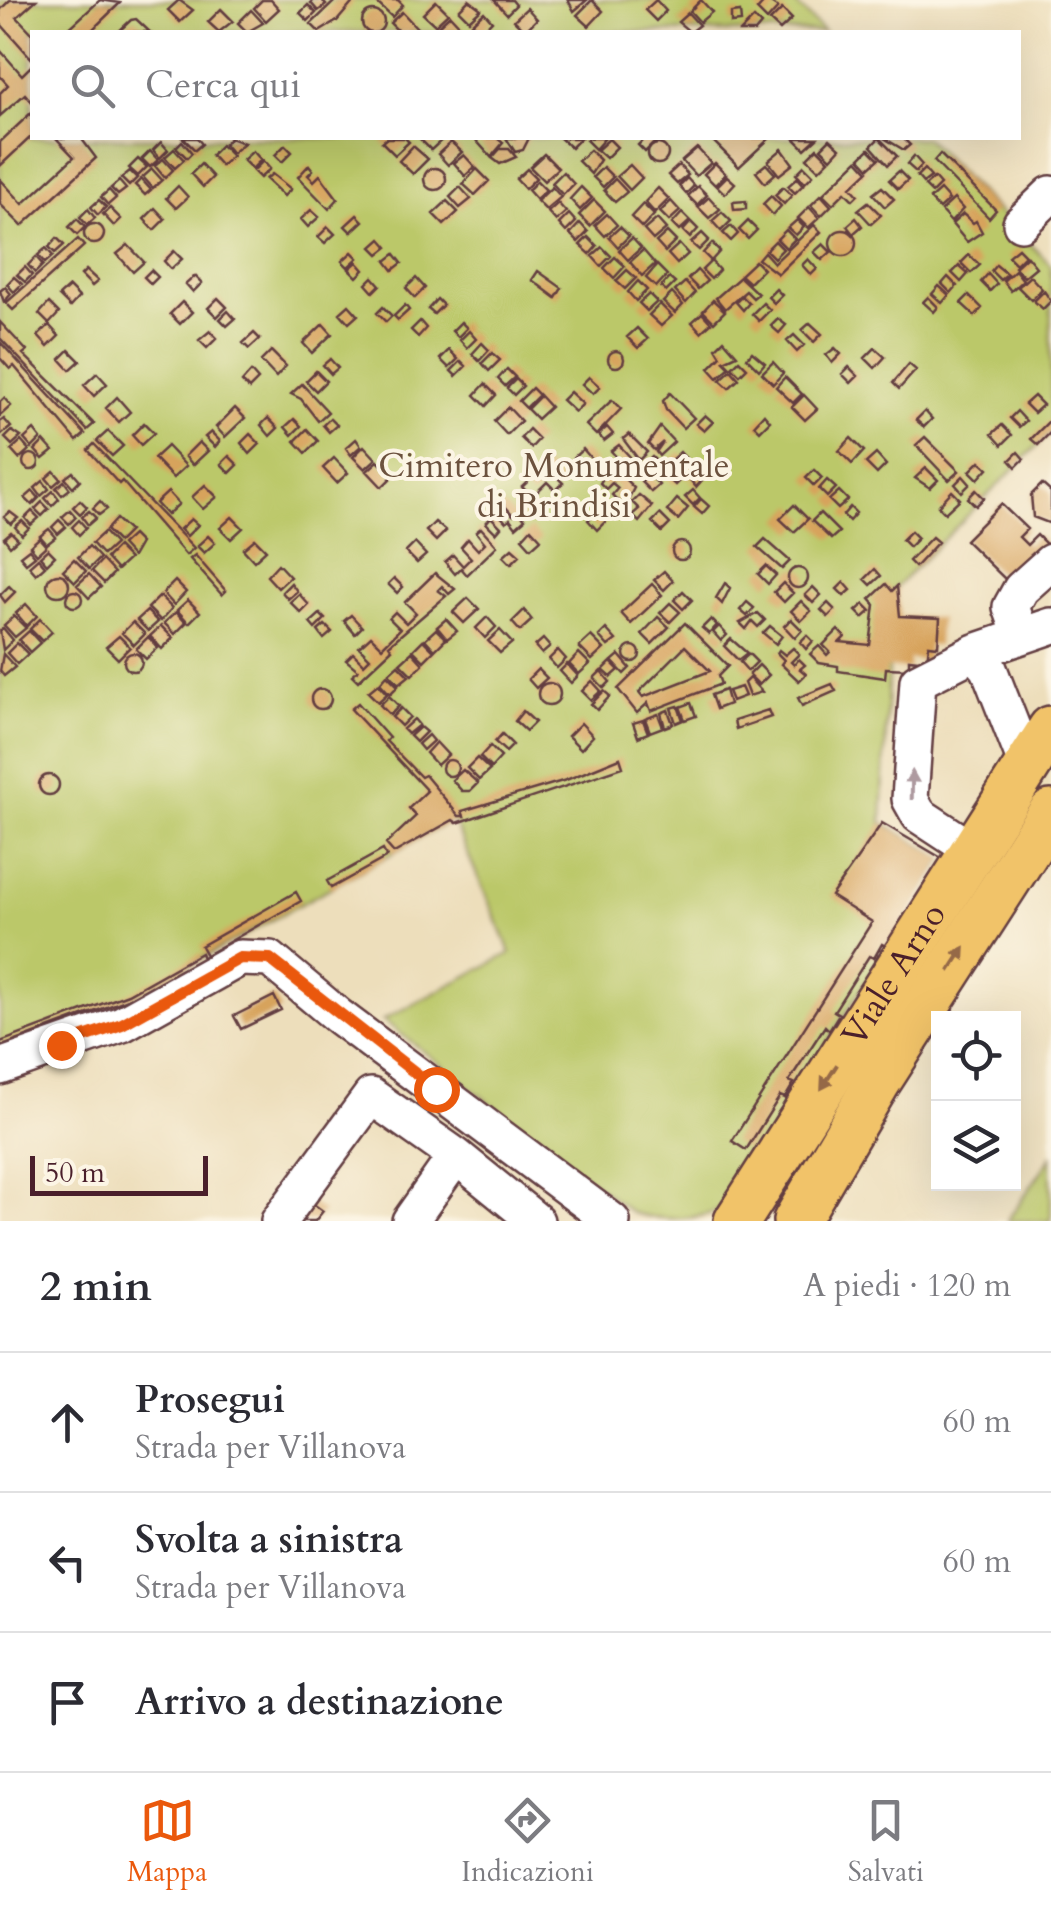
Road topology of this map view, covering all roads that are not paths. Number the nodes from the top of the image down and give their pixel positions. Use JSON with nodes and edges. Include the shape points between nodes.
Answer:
{"nodes":[{"id":1,"x":1051,"y":194,"type":"edge"},
{"id":2,"x":1021,"y":223,"type":"dead end"},
{"id":3,"x":1051,"y":562,"type":"edge"},
{"id":4,"x":1036,"y":630,"type":"edge"},
{"id":5,"x":982,"y":661,"type":"junction"},
{"id":6,"x":1051,"y":725,"type":"edge"},
{"id":7,"x":1027,"y":766,"type":"junction"},
{"id":8,"x":1051,"y":813,"type":"edge"},
{"id":9,"x":974,"y":850,"type":"junction"},
{"id":10,"x":0,"y":1067,"type":"edge"},
{"id":11,"x":436,"y":1089,"type":"junction"},
{"id":12,"x":414,"y":1124,"type":"junction"},
{"id":13,"x":456,"y":1156,"type":"junction"},
{"id":14,"x":423,"y":1216,"type":"edge"},
{"id":15,"x":280,"y":1221,"type":"edge"},
{"id":16,"x":536,"y":1221,"type":"edge"},
{"id":17,"x":612,"y":1221,"type":"edge"},
{"id":18,"x":738,"y":1221,"type":"edge"},
{"id":19,"x":796,"y":1221,"type":"edge"}],
"edges":[{"from":1,"to":2,"type":"street"},
{"from":3,"to":4,"type":"street","via":[[1021,588],[1011,607]]},
{"from":4,"to":5,"type":"street"},
{"from":5,"to":6,"type":"street"},
{"from":5,"to":7,"type":"street"},
{"from":9,"to":5,"type":"street","one_way":true,"via":[[919,815],[910,799],[918,682]]},
{"from":6,"to":7,"type":"main road","name":"Viale Arno"},
{"from":7,"to":9,"type":"main road","name":"Viale Arno"},
{"from":19,"to":8,"type":"main road","name":"Viale Arno","one_way":true},
{"from":9,"to":18,"type":"main road","name":"Viale Arno","one_way":true},
{"from":10,"to":11,"type":"street","via":[[122,1024],[240,958],[270,959]]},
{"from":11,"to":12,"type":"street"},
{"from":11,"to":17,"type":"street"},
{"from":12,"to":13,"type":"street"},
{"from":12,"to":15,"type":"street","via":[[371,1096]]},
{"from":13,"to":14,"type":"street"},
{"from":13,"to":16,"type":"street"}]}
